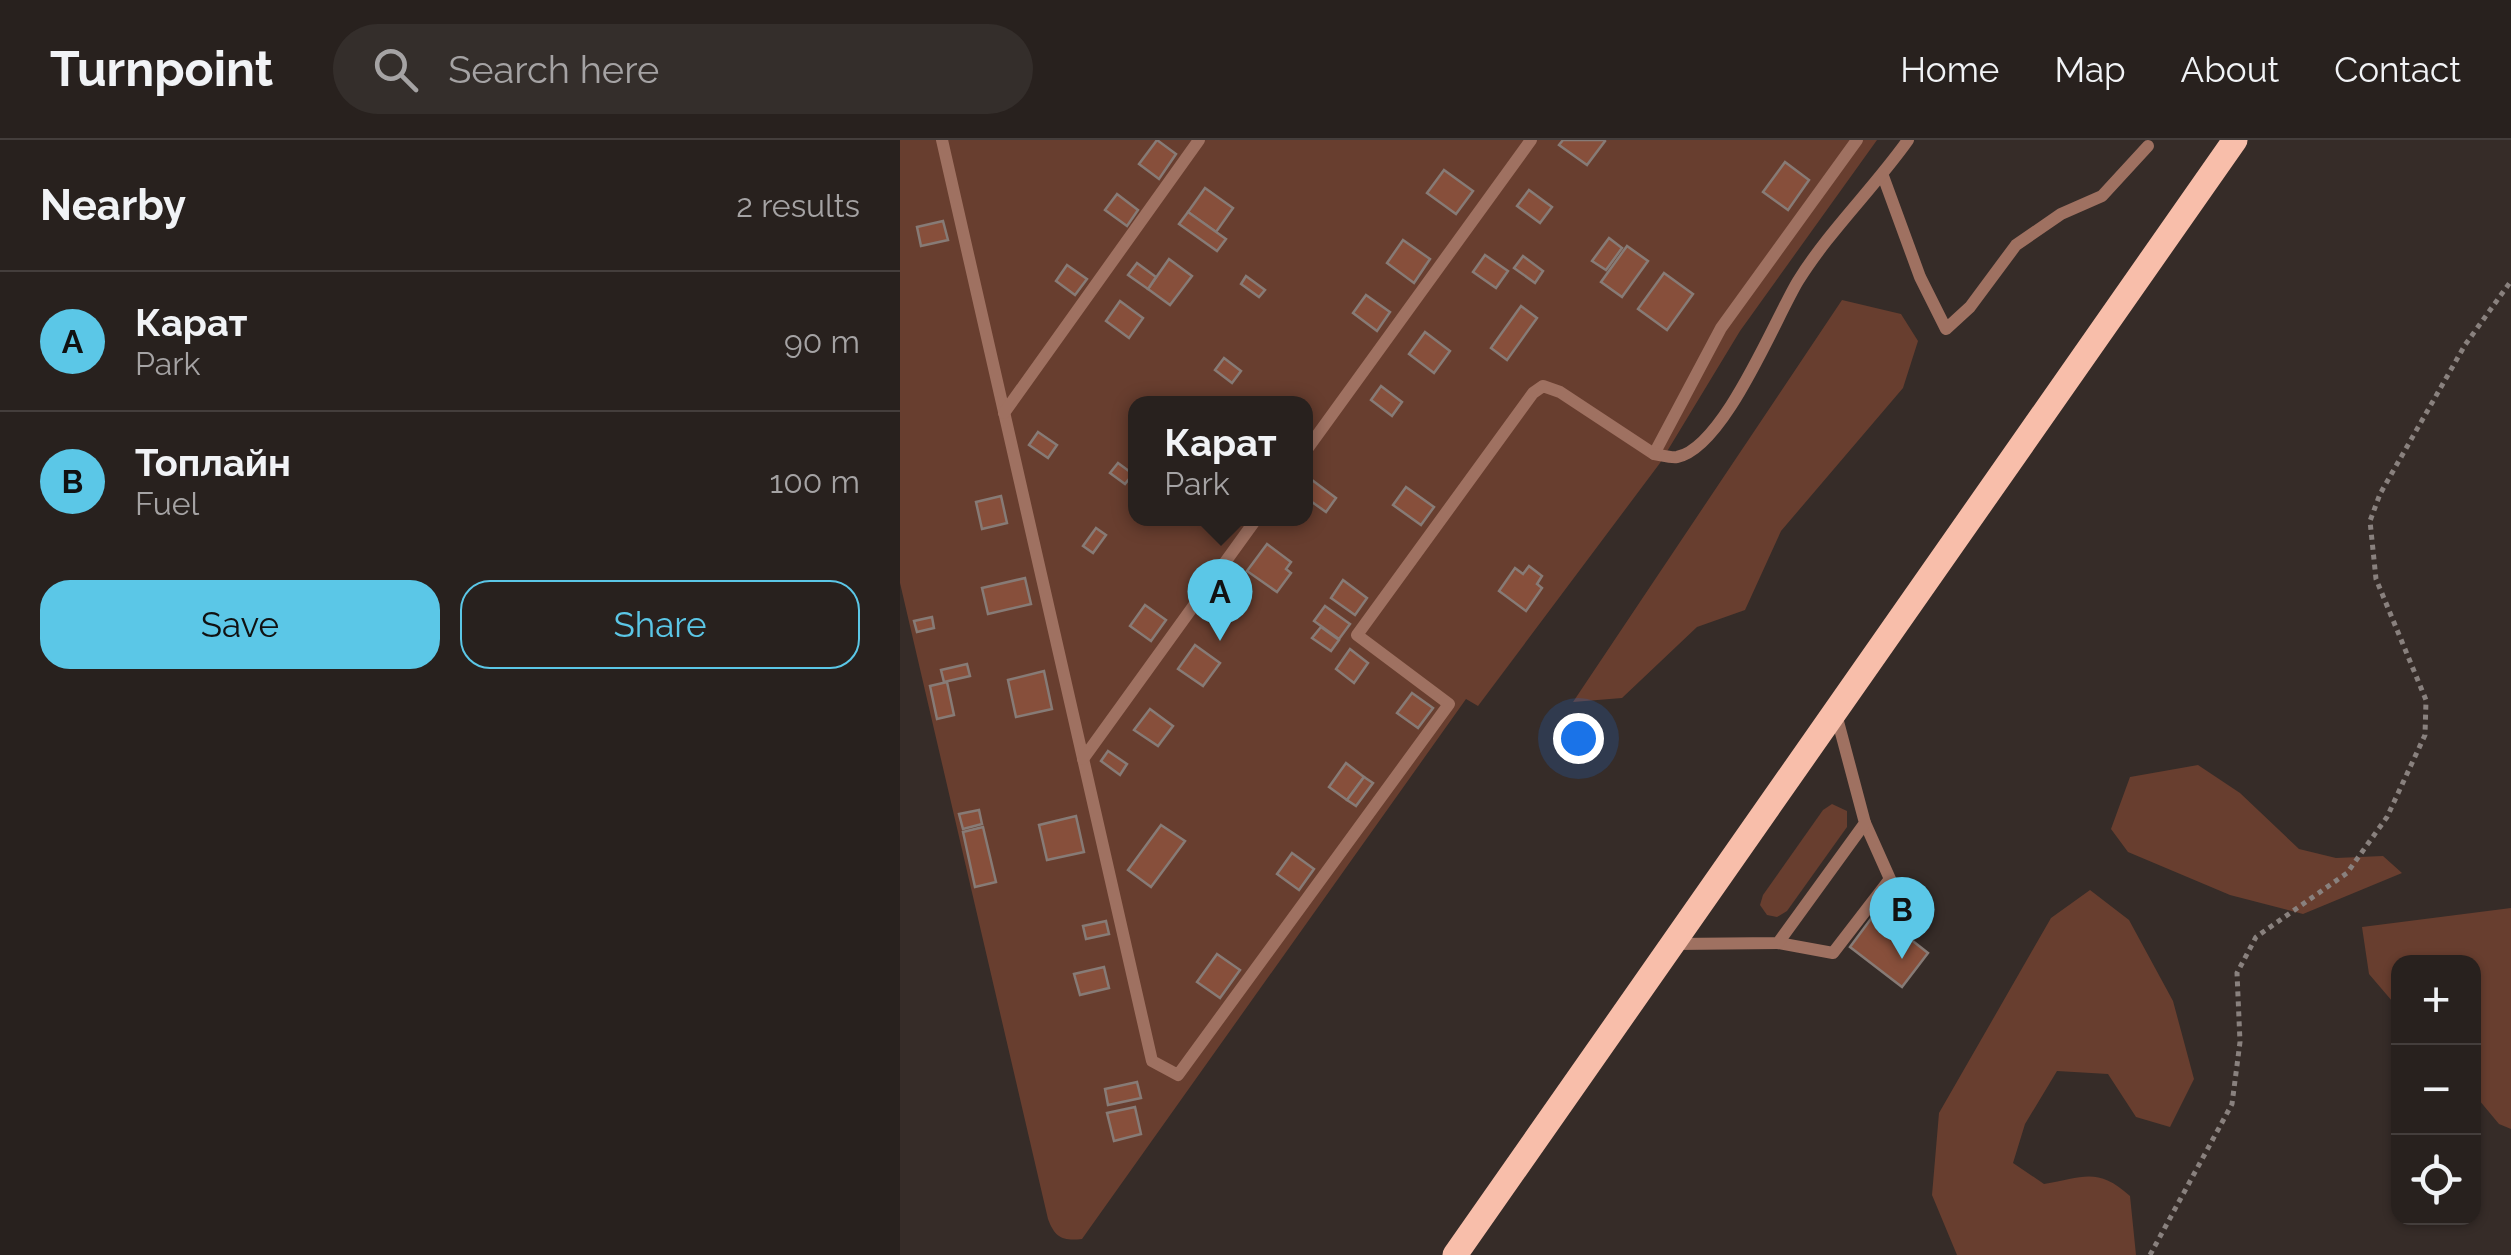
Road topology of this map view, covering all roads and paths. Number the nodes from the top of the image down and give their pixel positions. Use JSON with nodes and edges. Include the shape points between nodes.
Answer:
{"nodes":[{"id":1,"x":942,"y":140,"type":"edge"},
{"id":2,"x":1199,"y":140,"type":"edge"},
{"id":3,"x":1531,"y":140,"type":"edge"},
{"id":4,"x":1857,"y":140,"type":"edge"},
{"id":5,"x":1908,"y":140,"type":"edge"},
{"id":6,"x":2235,"y":140,"type":"edge"},
{"id":7,"x":2148,"y":146,"type":"dead end"},
{"id":8,"x":1882,"y":176,"type":"junction"},
{"id":9,"x":2511,"y":281,"type":"edge"},
{"id":10,"x":1004,"y":414,"type":"junction"},
{"id":11,"x":1313,"y":441,"type":"edge"},
{"id":12,"x":1654,"y":454,"type":"junction"},
{"id":13,"x":1251,"y":526,"type":"edge"},
{"id":14,"x":1836,"y":714,"type":"junction"},
{"id":15,"x":1083,"y":759,"type":"junction"},
{"id":16,"x":1864,"y":823,"type":"junction"},
{"id":17,"x":1778,"y":943,"type":"junction"},
{"id":18,"x":1676,"y":944,"type":"junction"},
{"id":19,"x":1455,"y":1255,"type":"edge"},
{"id":20,"x":2150,"y":1255,"type":"edge"}],
"edges":[{"from":1,"to":10,"type":"lane"},
{"from":2,"to":10,"type":"lane"},
{"from":3,"to":11,"type":"lane"},
{"from":4,"to":12,"type":"lane","via":[[1720,328]]},
{"from":5,"to":8,"type":"lane"},
{"from":6,"to":14,"type":"main road"},
{"from":7,"to":8,"type":"lane","via":[[2102,196],[2016,245],[1946,329]]},
{"from":8,"to":12,"type":"lane","via":[[1799,280],[1718,422],[1678,457]]},
{"from":9,"to":20,"type":"path","via":[[2465,345],[2370,521],[2376,579],[2426,700],[2425,735],[2387,816],[2347,873],[2256,937],[2237,973],[2240,1042],[2232,1104]]},
{"from":10,"to":15,"type":"lane"},
{"from":12,"to":15,"type":"lane","via":[[1560,392],[1543,386],[1533,393],[1357,635],[1449,704],[1178,1076],[1152,1061]]},
{"from":13,"to":15,"type":"lane"},
{"from":14,"to":16,"type":"lane"},
{"from":14,"to":18,"type":"main road"},
{"from":16,"to":17,"type":"lane"},
{"from":16,"to":17,"type":"lane","via":[[1890,879],[1833,953]]},
{"from":17,"to":18,"type":"lane"},
{"from":18,"to":19,"type":"main road"}]}
